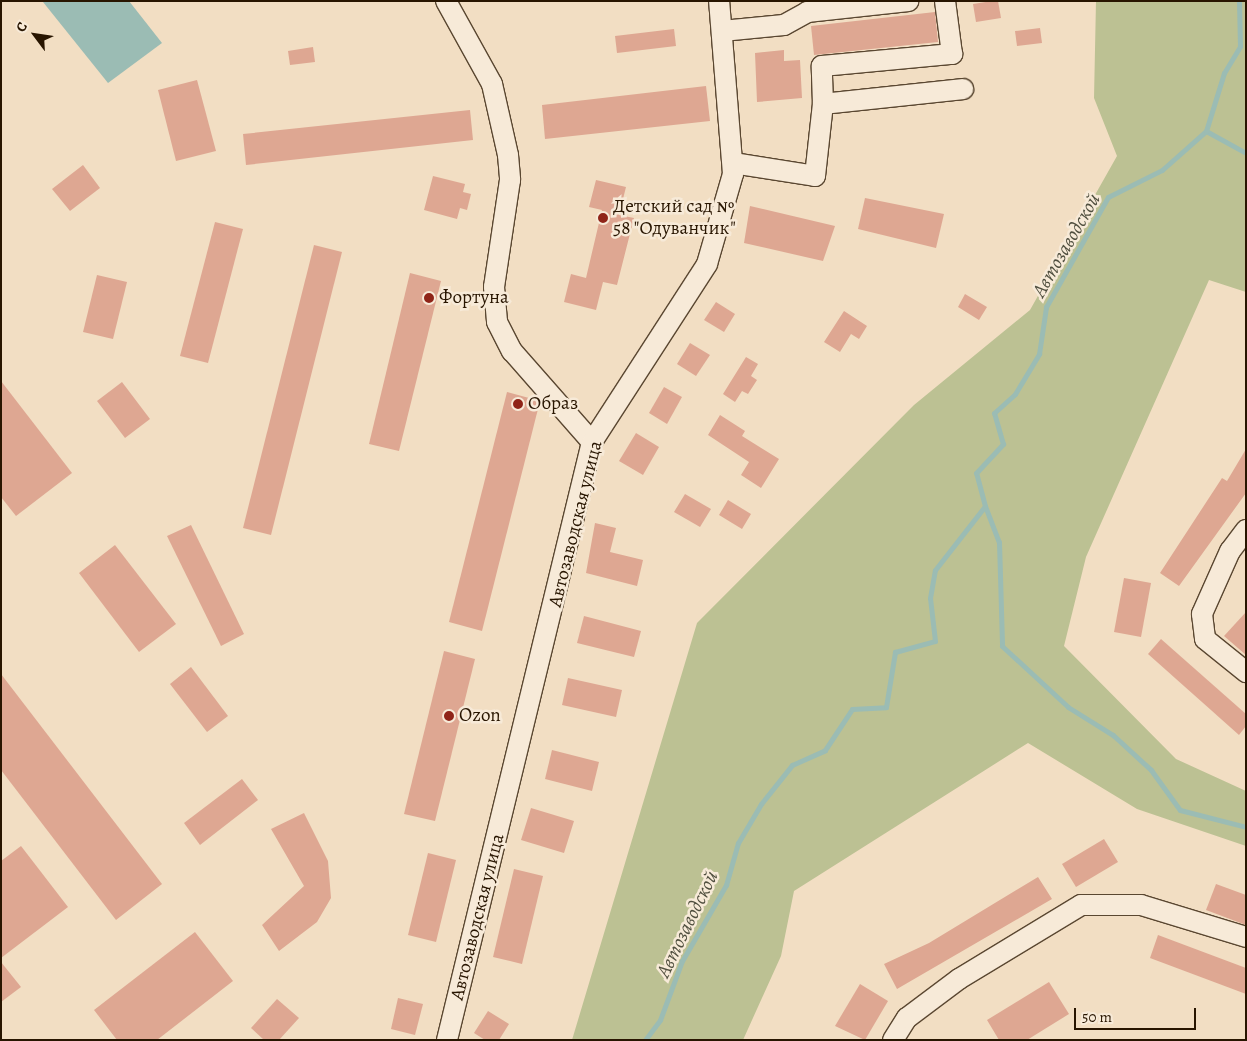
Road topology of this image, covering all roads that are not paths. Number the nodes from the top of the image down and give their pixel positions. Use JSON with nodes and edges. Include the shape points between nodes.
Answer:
{"nodes":[{"id":1,"x":446,"y":1,"type":"edge"},
{"id":2,"x":719,"y":1,"type":"edge"},
{"id":3,"x":908,"y":1,"type":"edge"},
{"id":4,"x":944,"y":1,"type":"edge"},
{"id":5,"x":722,"y":31,"type":"junction"},
{"id":6,"x":963,"y":89,"type":"dead end"},
{"id":7,"x":823,"y":104,"type":"junction"},
{"id":8,"x":733,"y":163,"type":"junction"},
{"id":9,"x":592,"y":442,"type":"junction"},
{"id":10,"x":1246,"y":530,"type":"edge"},
{"id":11,"x":1246,"y":672,"type":"edge"},
{"id":12,"x":1246,"y":937,"type":"edge"},
{"id":13,"x":447,"y":1040,"type":"edge"},
{"id":14,"x":893,"y":1040,"type":"edge"}],
"edges":[{"from":1,"to":9,"type":"street","via":[[492,84],[508,155],[510,180],[494,287],[497,322],[512,351]]},
{"from":2,"to":5,"type":"street","name":"Автозаводская улица"},
{"from":3,"to":5,"type":"street","via":[[807,12],[784,25]]},
{"from":4,"to":7,"type":"street","via":[[952,54],[822,66]]},
{"from":5,"to":8,"type":"street","name":"Автозаводская улица"},
{"from":6,"to":7,"type":"street"},
{"from":7,"to":8,"type":"street","via":[[815,176]]},
{"from":8,"to":9,"type":"street","name":"Автозаводская улица","via":[[707,264]]},
{"from":9,"to":13,"type":"street","name":"Автозаводская улица"},
{"from":10,"to":11,"type":"street","via":[[1230,551],[1202,614],[1205,639]]},
{"from":12,"to":14,"type":"street","via":[[1141,905],[1081,906],[959,979],[907,1018]]}]}
